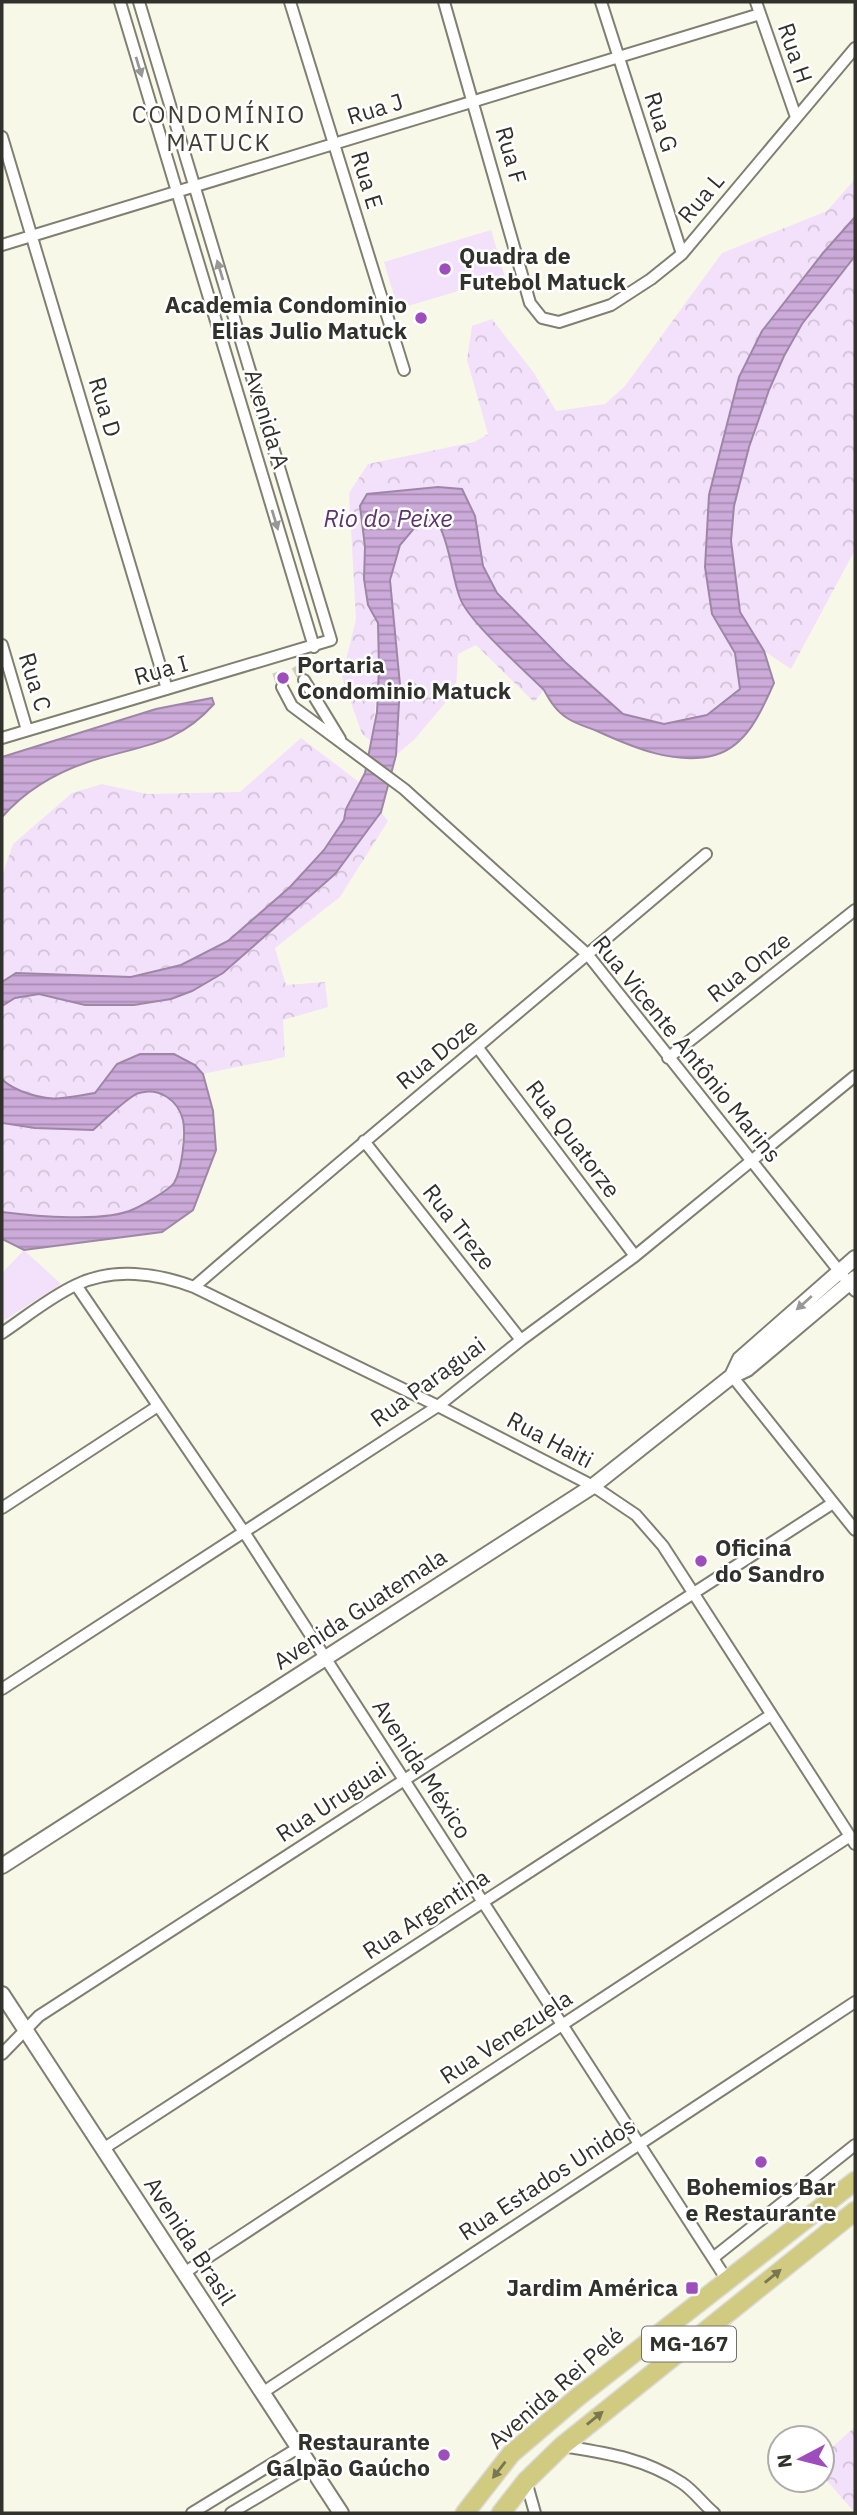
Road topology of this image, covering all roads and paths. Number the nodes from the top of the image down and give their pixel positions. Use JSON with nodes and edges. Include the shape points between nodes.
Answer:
{"nodes":[{"id":1,"x":120,"y":2,"type":"edge"},
{"id":2,"x":139,"y":2,"type":"edge"},
{"id":3,"x":290,"y":2,"type":"edge"},
{"id":4,"x":443,"y":2,"type":"edge"},
{"id":5,"x":601,"y":2,"type":"edge"},
{"id":6,"x":756,"y":2,"type":"edge"},
{"id":7,"x":760,"y":14,"type":"junction"},
{"id":8,"x":855,"y":48,"type":"edge"},
{"id":9,"x":617,"y":57,"type":"junction"},
{"id":10,"x":474,"y":101,"type":"junction"},
{"id":11,"x":796,"y":117,"type":"junction"},
{"id":12,"x":2,"y":136,"type":"edge"},
{"id":13,"x":334,"y":144,"type":"junction"},
{"id":14,"x":195,"y":186,"type":"junction"},
{"id":15,"x":177,"y":191,"type":"junction"},
{"id":16,"x":32,"y":236,"type":"junction"},
{"id":17,"x":2,"y":245,"type":"edge"},
{"id":18,"x":682,"y":254,"type":"junction"},
{"id":19,"x":542,"y":318,"type":"joint"},
{"id":20,"x":404,"y":370,"type":"dead end"},
{"id":21,"x":274,"y":451,"type":"junction"},
{"id":22,"x":256,"y":456,"type":"junction"},
{"id":23,"x":331,"y":640,"type":"joint"},
{"id":24,"x":2,"y":645,"type":"edge"},
{"id":25,"x":314,"y":647,"type":"junction"},
{"id":26,"x":289,"y":654,"type":"junction"},
{"id":27,"x":272,"y":659,"type":"junction"},
{"id":28,"x":296,"y":666,"type":"tunnel mouth"},
{"id":29,"x":277,"y":671,"type":"tunnel mouth"},
{"id":30,"x":304,"y":680,"type":"tunnel mouth"},
{"id":31,"x":282,"y":687,"type":"tunnel mouth"},
{"id":32,"x":167,"y":690,"type":"junction"},
{"id":33,"x":27,"y":730,"type":"junction"},
{"id":34,"x":2,"y":738,"type":"edge"},
{"id":35,"x":345,"y":744,"type":"junction"},
{"id":36,"x":706,"y":854,"type":"dead end"},
{"id":37,"x":855,"y":910,"type":"edge"},
{"id":38,"x":587,"y":955,"type":"junction"},
{"id":39,"x":478,"y":1048,"type":"junction"},
{"id":40,"x":668,"y":1058,"type":"junction"},
{"id":41,"x":855,"y":1076,"type":"edge"},
{"id":42,"x":364,"y":1140,"type":"junction"},
{"id":43,"x":752,"y":1163,"type":"junction"},
{"id":44,"x":635,"y":1256,"type":"junction"},
{"id":45,"x":855,"y":1258,"type":"edge"},
{"id":46,"x":840,"y":1271,"type":"junction"},
{"id":47,"x":853,"y":1284,"type":"edge"},
{"id":48,"x":76,"y":1285,"type":"junction"},
{"id":49,"x":194,"y":1287,"type":"junction"},
{"id":50,"x":2,"y":1333,"type":"edge"},
{"id":51,"x":521,"y":1340,"type":"junction"},
{"id":52,"x":732,"y":1376,"type":"junction"},
{"id":53,"x":158,"y":1406,"type":"junction"},
{"id":54,"x":438,"y":1406,"type":"junction"},
{"id":55,"x":593,"y":1486,"type":"junction"},
{"id":56,"x":832,"y":1503,"type":"junction"},
{"id":57,"x":2,"y":1507,"type":"edge"},
{"id":58,"x":855,"y":1530,"type":"edge"},
{"id":59,"x":244,"y":1532,"type":"junction"},
{"id":60,"x":692,"y":1592,"type":"junction"},
{"id":61,"x":325,"y":1658,"type":"junction"},
{"id":62,"x":2,"y":1689,"type":"edge"},
{"id":63,"x":771,"y":1715,"type":"junction"},
{"id":64,"x":404,"y":1780,"type":"junction"},
{"id":65,"x":853,"y":1840,"type":"edge"},
{"id":66,"x":2,"y":1866,"type":"edge"},
{"id":67,"x":483,"y":1902,"type":"junction"},
{"id":68,"x":2,"y":1994,"type":"edge"},
{"id":69,"x":855,"y":2002,"type":"edge"},
{"id":70,"x":562,"y":2025,"type":"junction"},
{"id":71,"x":26,"y":2031,"type":"junction"},
{"id":72,"x":2,"y":2054,"type":"edge"},
{"id":73,"x":639,"y":2144,"type":"junction"},
{"id":74,"x":855,"y":2146,"type":"edge"},
{"id":75,"x":103,"y":2149,"type":"junction"},
{"id":76,"x":855,"y":2181,"type":"edge"},
{"id":77,"x":855,"y":2210,"type":"edge"},
{"id":78,"x":713,"y":2258,"type":"junction"},
{"id":79,"x":184,"y":2273,"type":"junction"},
{"id":80,"x":727,"y":2280,"type":"junction"},
{"id":81,"x":262,"y":2393,"type":"junction"},
{"id":82,"x":562,"y":2446,"type":"junction"},
{"id":83,"x":298,"y":2448,"type":"junction"},
{"id":84,"x":310,"y":2466,"type":"junction"},
{"id":85,"x":526,"y":2481,"type":"junction"},
{"id":86,"x":192,"y":2513,"type":"edge"},
{"id":87,"x":231,"y":2513,"type":"edge"},
{"id":88,"x":341,"y":2513,"type":"edge"},
{"id":89,"x":465,"y":2513,"type":"edge"},
{"id":90,"x":501,"y":2513,"type":"edge"},
{"id":91,"x":535,"y":2513,"type":"edge"},
{"id":92,"x":714,"y":2513,"type":"edge"}],
"edges":[{"from":1,"to":15,"type":"street","name":"Avenida A","one_way":true},
{"from":2,"to":14,"type":"street","name":"Avenida A"},
{"from":3,"to":13,"type":"street","name":"Rua E"},
{"from":4,"to":10,"type":"street","name":"Rua F"},
{"from":5,"to":9,"type":"street","name":"Rua G"},
{"from":6,"to":7,"type":"street","name":"Rua H"},
{"from":7,"to":9,"type":"street","name":"Rua J"},
{"from":7,"to":11,"type":"street","name":"Rua H"},
{"from":8,"to":11,"type":"street","name":"Rua L"},
{"from":9,"to":10,"type":"street","name":"Rua J"},
{"from":9,"to":18,"type":"street","name":"Rua G"},
{"from":10,"to":13,"type":"street","name":"Rua J"},
{"from":10,"to":19,"type":"street","name":"Rua F","via":[[530,303]]},
{"from":11,"to":18,"type":"street","name":"Rua L"},
{"from":12,"to":16,"type":"street","name":"Rua D"},
{"from":13,"to":14,"type":"street","name":"Rua J"},
{"from":13,"to":20,"type":"street","name":"Rua E"},
{"from":14,"to":15,"type":"street","name":"Rua J"},
{"from":21,"to":14,"type":"street","name":"Avenida A","one_way":true},
{"from":15,"to":16,"type":"street","name":"Rua J"},
{"from":15,"to":22,"type":"street","name":"Avenida A"},
{"from":16,"to":17,"type":"street","name":"Rua J"},
{"from":16,"to":32,"type":"street","name":"Rua D"},
{"from":18,"to":19,"type":"street","name":"Rua L","via":[[611,305],[559,322]]},
{"from":21,"to":22,"type":"street"},
{"from":21,"to":23,"type":"street","name":"Avenida A"},
{"from":22,"to":25,"type":"street","name":"Avenida A","one_way":true},
{"from":23,"to":25,"type":"street","name":"Rua I"},
{"from":24,"to":33,"type":"street","name":"Rua C"},
{"from":25,"to":26,"type":"street","name":"Rua I"},
{"from":26,"to":27,"type":"street","name":"Rua I"},
{"from":26,"to":28,"type":"street"},
{"from":27,"to":29,"type":"street"},
{"from":27,"to":32,"type":"street","name":"Rua I"},
{"from":30,"to":35,"type":"street","name":"Rua Vicente Antônio Marins"},
{"from":31,"to":35,"type":"street","name":"Rua Vicente Antônio Marins","via":[[292,706]]},
{"from":32,"to":33,"type":"street","name":"Rua I"},
{"from":33,"to":34,"type":"street","name":"Rua I"},
{"from":35,"to":38,"type":"street","name":"Rua Vicente Antônio Marins","via":[[404,789]]},
{"from":36,"to":38,"type":"street","name":"Rua Doze"},
{"from":37,"to":40,"type":"street","name":"Rua Onze"},
{"from":38,"to":39,"type":"street","name":"Rua Doze"},
{"from":38,"to":40,"type":"street","name":"Rua Vicente Antônio Marins"},
{"from":39,"to":42,"type":"street","name":"Rua Doze"},
{"from":39,"to":44,"type":"street","name":"Rua Quatorze"},
{"from":40,"to":43,"type":"street","name":"Rua Vicente Antônio Marins"},
{"from":41,"to":43,"type":"street","name":"Rua Paraguai"},
{"from":42,"to":49,"type":"street","name":"Rua Doze"},
{"from":42,"to":51,"type":"street","name":"Rua Treze"},
{"from":43,"to":44,"type":"street","name":"Rua Paraguai"},
{"from":43,"to":46,"type":"street","name":"Rua Vicente Antônio Marins"},
{"from":44,"to":51,"type":"street","name":"Rua Paraguai"},
{"from":45,"to":46,"type":"street"},
{"from":46,"to":47,"type":"street","name":"Rua Vicente Antônio Marins"},
{"from":46,"to":52,"type":"street","one_way":true,"via":[[740,1359]]},
{"from":47,"to":52,"type":"street","via":[[747,1369]]},
{"from":48,"to":49,"type":"street","name":"Rua Haiti","via":[[128,1273],[169,1278]]},
{"from":48,"to":50,"type":"street","name":"Rua Haiti"},
{"from":48,"to":53,"type":"street","name":"Avenida México"},
{"from":49,"to":54,"type":"street","name":"Rua Haiti"},
{"from":51,"to":54,"type":"street","name":"Rua Paraguai"},
{"from":52,"to":55,"type":"street","name":"Avenida Guatemala"},
{"from":52,"to":56,"type":"street"},
{"from":53,"to":57,"type":"street"},
{"from":53,"to":59,"type":"street","name":"Avenida México"},
{"from":54,"to":55,"type":"street","name":"Rua Haiti"},
{"from":54,"to":59,"type":"street","name":"Rua Paraguai"},
{"from":55,"to":60,"type":"street","name":"Rua Haiti","via":[[636,1516],[663,1546]]},
{"from":55,"to":61,"type":"street","name":"Avenida Guatemala"},
{"from":56,"to":58,"type":"street"},
{"from":56,"to":60,"type":"street","name":"Rua Uruguai"},
{"from":59,"to":61,"type":"street","name":"Avenida México"},
{"from":59,"to":62,"type":"street","name":"Rua Paraguai"},
{"from":60,"to":63,"type":"street","name":"Rua Haiti"},
{"from":60,"to":64,"type":"street","name":"Rua Uruguai"},
{"from":61,"to":64,"type":"street","name":"Avenida México"},
{"from":61,"to":66,"type":"street","name":"Avenida Guatemala"},
{"from":63,"to":65,"type":"street","name":"Rua Haiti"},
{"from":63,"to":67,"type":"street","name":"Rua Argentina"},
{"from":64,"to":67,"type":"street","name":"Avenida México"},
{"from":64,"to":71,"type":"street","name":"Rua Uruguai","via":[[39,2017]]},
{"from":65,"to":70,"type":"street","name":"Rua Venezuela"},
{"from":67,"to":70,"type":"street","name":"Avenida México"},
{"from":67,"to":75,"type":"street","name":"Rua Argentina"},
{"from":68,"to":71,"type":"street","name":"Avenida Brasil"},
{"from":69,"to":73,"type":"street","name":"Rua Estados Unidos"},
{"from":70,"to":73,"type":"street","name":"Avenida México"},
{"from":70,"to":79,"type":"street","name":"Rua Venezuela"},
{"from":71,"to":72,"type":"street","name":"Rua Uruguai"},
{"from":71,"to":75,"type":"street","name":"Avenida Brasil"},
{"from":73,"to":78,"type":"street","name":"Avenida México"},
{"from":73,"to":81,"type":"street","name":"Rua Estados Unidos"},
{"from":74,"to":78,"type":"street"},
{"from":75,"to":79,"type":"street","name":"Avenida Brasil"},
{"from":76,"to":80,"type":"main road","name":"Avenida Rei Pelé","number":"MG-167"},
{"from":82,"to":77,"type":"main road","name":"Avenida Rei Pelé","number":"MG-167","one_way":true},
{"from":78,"to":80,"type":"street","name":"Avenida México"},
{"from":79,"to":81,"type":"street","name":"Avenida Brasil"},
{"from":80,"to":89,"type":"main road","name":"Avenida Rei Pelé","number":"MG-167","one_way":true,"via":[[511,2454]]},
{"from":81,"to":83,"type":"street","name":"Avenida Brasil"},
{"from":82,"to":85,"type":"main road","name":"Avenida Rei Pelé","number":"MG-167"},
{"from":82,"to":92,"type":"street","via":[[643,2462],[684,2484]]},
{"from":83,"to":84,"type":"street","name":"Avenida Brasil"},
{"from":83,"to":86,"type":"street"},
{"from":84,"to":87,"type":"street"},
{"from":84,"to":88,"type":"street","name":"Avenida Brasil"},
{"from":85,"to":90,"type":"main road","name":"Avenida Rei Pelé","number":"MG-167"},
{"from":85,"to":91,"type":"street"}]}
